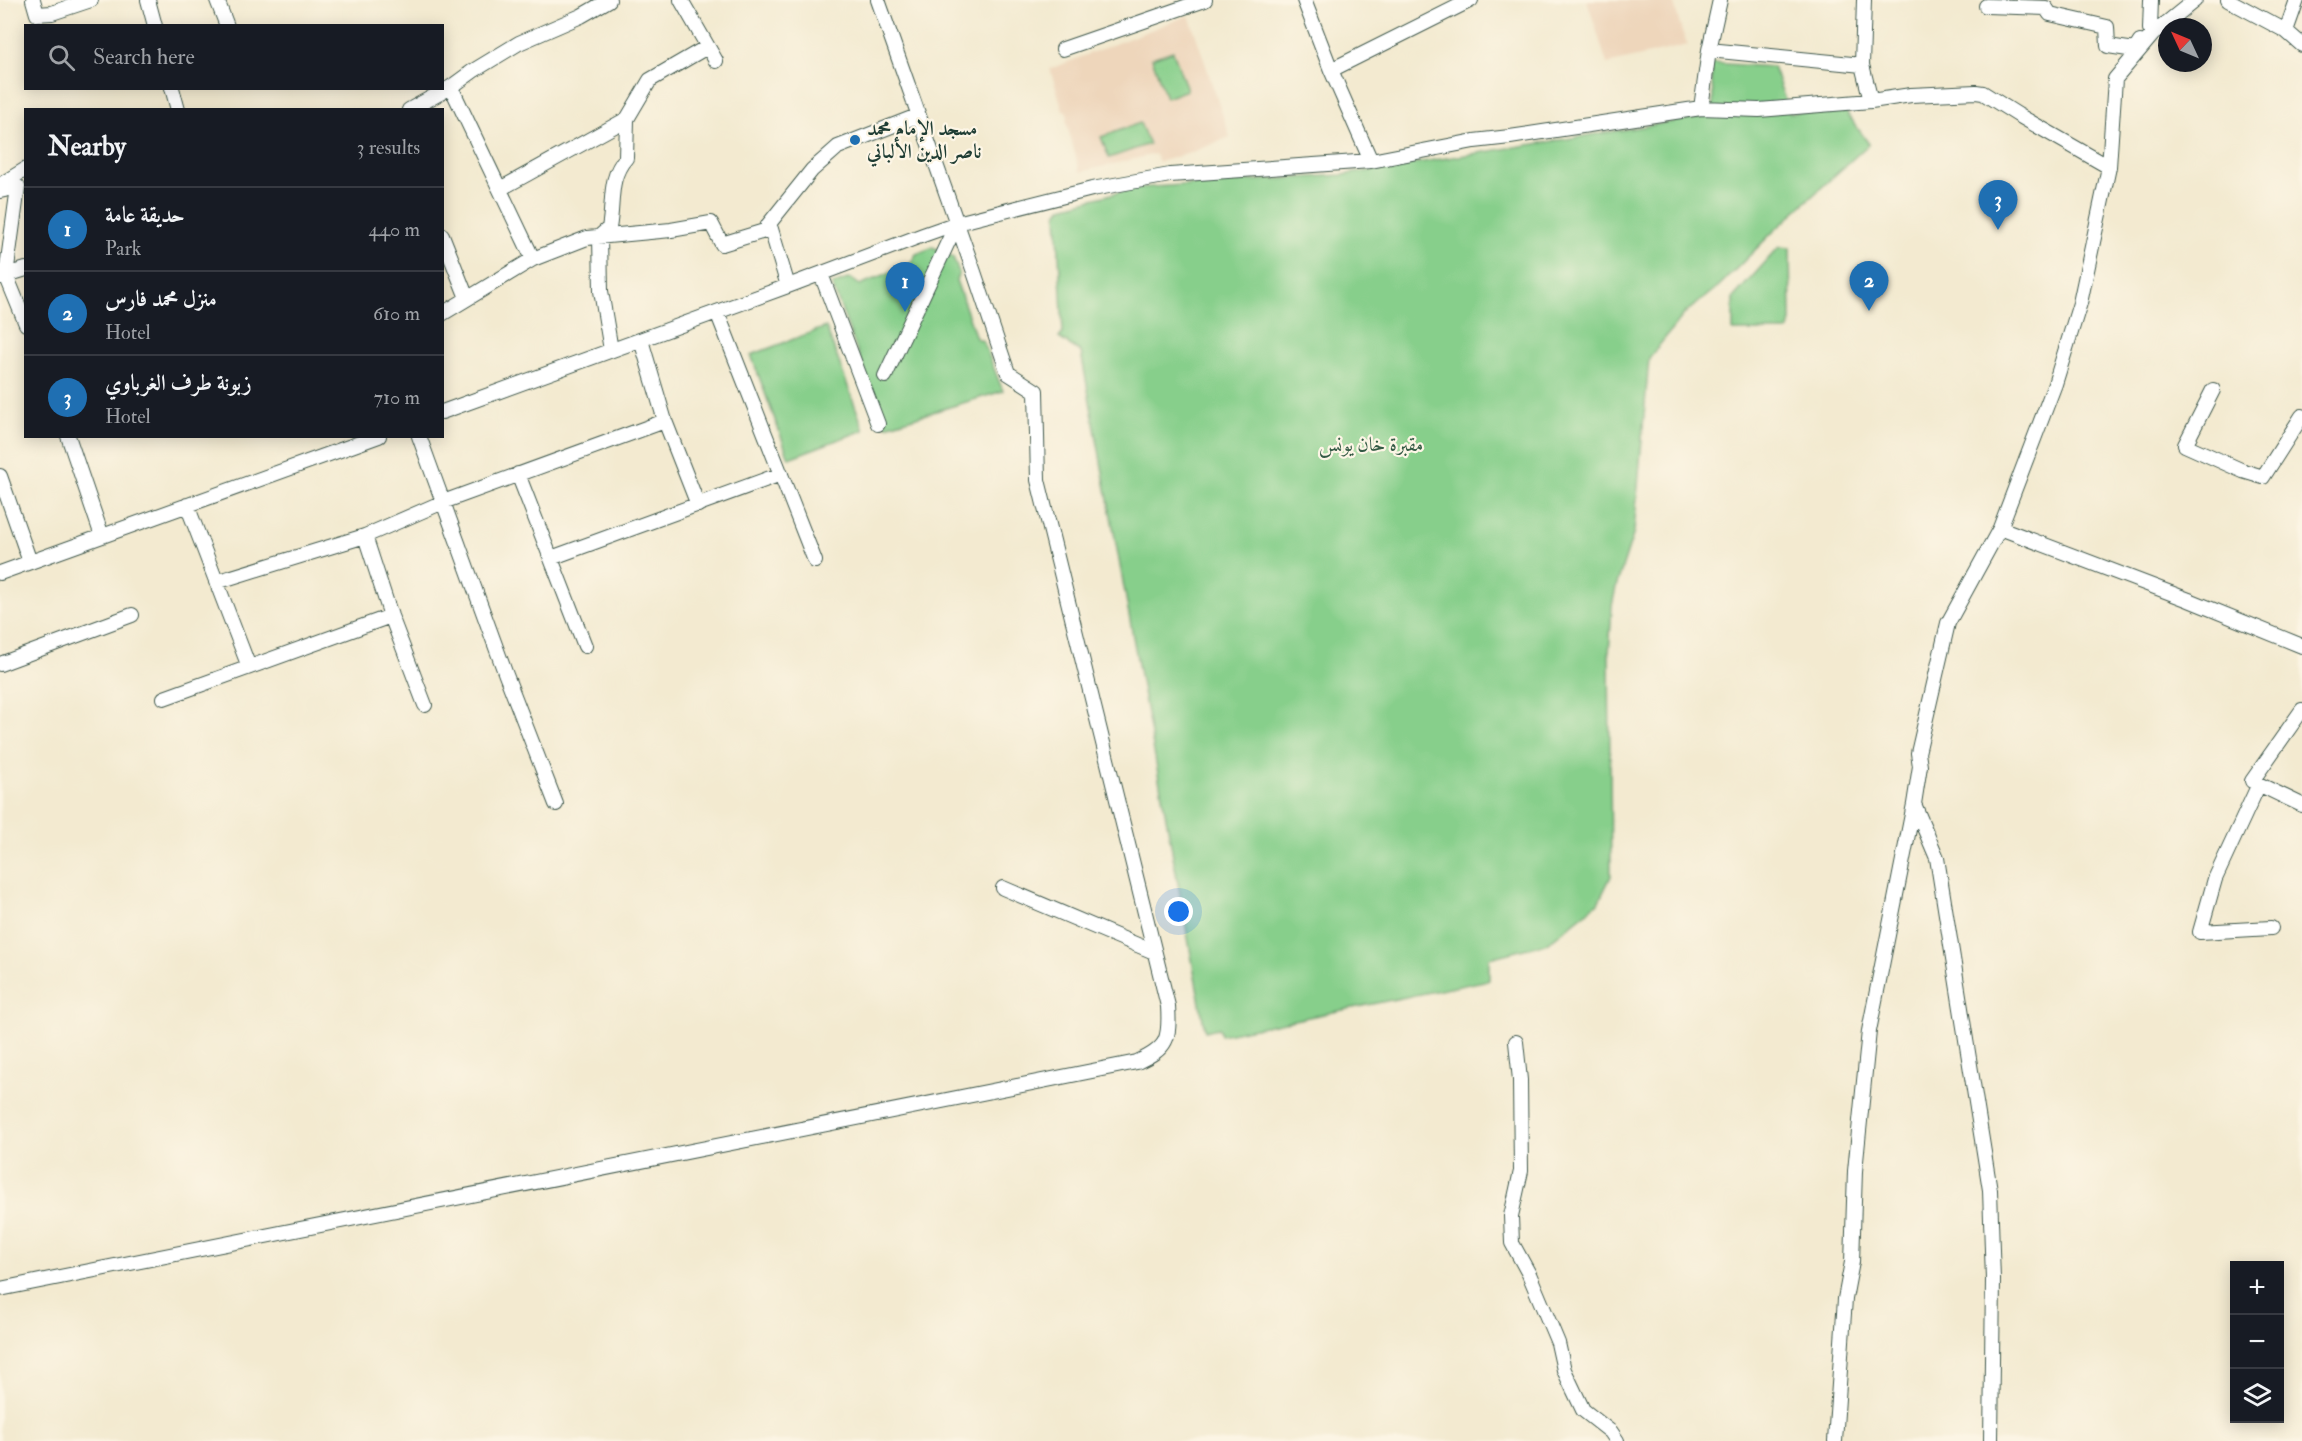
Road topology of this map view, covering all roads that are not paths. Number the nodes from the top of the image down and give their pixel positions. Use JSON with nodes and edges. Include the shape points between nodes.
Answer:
{"nodes":[{"id":1,"x":33,"y":0,"type":"edge"},
{"id":2,"x":91,"y":0,"type":"edge"},
{"id":3,"x":148,"y":0,"type":"edge"},
{"id":4,"x":217,"y":0,"type":"edge"},
{"id":5,"x":609,"y":0,"type":"edge"},
{"id":6,"x":681,"y":0,"type":"edge"},
{"id":7,"x":878,"y":0,"type":"edge"},
{"id":8,"x":1205,"y":0,"type":"edge"},
{"id":9,"x":1304,"y":0,"type":"edge"},
{"id":10,"x":1472,"y":0,"type":"edge"},
{"id":11,"x":1720,"y":0,"type":"edge"},
{"id":12,"x":1864,"y":0,"type":"edge"},
{"id":13,"x":2151,"y":0,"type":"edge"},
{"id":14,"x":2195,"y":0,"type":"edge"},
{"id":15,"x":2228,"y":0,"type":"edge"},
{"id":16,"x":2297,"y":0,"type":"edge"},
{"id":17,"x":1986,"y":6,"type":"dead end"},
{"id":18,"x":54,"y":19,"type":"edge"},
{"id":19,"x":154,"y":24,"type":"edge"},
{"id":20,"x":226,"y":24,"type":"edge"},
{"id":21,"x":2152,"y":31,"type":"junction"},
{"id":22,"x":2286,"y":31,"type":"junction"},
{"id":23,"x":2302,"y":45,"type":"edge"},
{"id":24,"x":707,"y":47,"type":"junction"},
{"id":25,"x":1063,"y":49,"type":"dead end"},
{"id":26,"x":1709,"y":50,"type":"junction"},
{"id":27,"x":716,"y":61,"type":"dead end"},
{"id":28,"x":1862,"y":65,"type":"junction"},
{"id":29,"x":1331,"y":70,"type":"junction"},
{"id":30,"x":452,"y":87,"type":"junction"},
{"id":31,"x":173,"y":90,"type":"edge"},
{"id":32,"x":1871,"y":101,"type":"junction"},
{"id":33,"x":177,"y":108,"type":"edge"},
{"id":34,"x":413,"y":108,"type":"edge"},
{"id":35,"x":1701,"y":108,"type":"junction"},
{"id":36,"x":917,"y":116,"type":"junction"},
{"id":37,"x":627,"y":118,"type":"junction"},
{"id":38,"x":1371,"y":161,"type":"junction"},
{"id":39,"x":2109,"y":167,"type":"junction"},
{"id":40,"x":24,"y":170,"type":"edge"},
{"id":41,"x":0,"y":185,"type":"edge"},
{"id":42,"x":500,"y":189,"type":"junction"},
{"id":43,"x":0,"y":191,"type":"edge"},
{"id":44,"x":957,"y":223,"type":"junction"},
{"id":45,"x":771,"y":229,"type":"junction"},
{"id":46,"x":600,"y":236,"type":"junction"},
{"id":47,"x":444,"y":241,"type":"edge"},
{"id":48,"x":533,"y":259,"type":"junction"},
{"id":49,"x":24,"y":270,"type":"edge"},
{"id":50,"x":821,"y":274,"type":"junction"},
{"id":51,"x":3,"y":276,"type":"edge"},
{"id":52,"x":788,"y":286,"type":"junction"},
{"id":53,"x":467,"y":298,"type":"junction"},
{"id":54,"x":717,"y":312,"type":"junction"},
{"id":55,"x":444,"y":313,"type":"edge"},
{"id":56,"x":24,"y":320,"type":"edge"},
{"id":57,"x":641,"y":340,"type":"junction"},
{"id":58,"x":612,"y":350,"type":"junction"},
{"id":59,"x":885,"y":376,"type":"dead end"},
{"id":60,"x":2213,"y":390,"type":"dead end"},
{"id":61,"x":444,"y":411,"type":"edge"},
{"id":62,"x":2302,"y":416,"type":"edge"},
{"id":63,"x":665,"y":421,"type":"junction"},
{"id":64,"x":878,"y":424,"type":"dead end"},
{"id":65,"x":69,"y":438,"type":"edge"},
{"id":66,"x":373,"y":438,"type":"edge"},
{"id":67,"x":420,"y":438,"type":"edge"},
{"id":68,"x":518,"y":474,"type":"junction"},
{"id":69,"x":781,"y":474,"type":"junction"},
{"id":70,"x":1,"y":481,"type":"edge"},
{"id":71,"x":443,"y":502,"type":"junction"},
{"id":72,"x":187,"y":505,"type":"junction"},
{"id":73,"x":698,"y":505,"type":"junction"},
{"id":74,"x":2000,"y":528,"type":"junction"},
{"id":75,"x":102,"y":536,"type":"junction"},
{"id":76,"x":365,"y":536,"type":"junction"},
{"id":77,"x":551,"y":558,"type":"junction"},
{"id":78,"x":815,"y":561,"type":"dead end"},
{"id":79,"x":30,"y":562,"type":"junction"},
{"id":80,"x":0,"y":573,"type":"edge"},
{"id":81,"x":216,"y":582,"type":"junction"},
{"id":82,"x":132,"y":615,"type":"dead end"},
{"id":83,"x":391,"y":616,"type":"junction"},
{"id":84,"x":585,"y":646,"type":"dead end"},
{"id":85,"x":2302,"y":646,"type":"edge"},
{"id":86,"x":0,"y":664,"type":"edge"},
{"id":87,"x":249,"y":667,"type":"junction"},
{"id":88,"x":164,"y":698,"type":"dead end"},
{"id":89,"x":425,"y":705,"type":"dead end"},
{"id":90,"x":2302,"y":710,"type":"edge"},
{"id":91,"x":2259,"y":784,"type":"junction"},
{"id":92,"x":556,"y":804,"type":"dead end"},
{"id":93,"x":1914,"y":804,"type":"junction"},
{"id":94,"x":2302,"y":805,"type":"edge"},
{"id":95,"x":1003,"y":888,"type":"dead end"},
{"id":96,"x":2271,"y":928,"type":"dead end"},
{"id":97,"x":1154,"y":952,"type":"junction"},
{"id":98,"x":1516,"y":1042,"type":"dead end"},
{"id":99,"x":0,"y":1289,"type":"edge"},
{"id":100,"x":1617,"y":1441,"type":"edge"},
{"id":101,"x":1835,"y":1441,"type":"edge"},
{"id":102,"x":1991,"y":1441,"type":"edge"}],
"edges":[{"from":1,"to":18,"type":"street","via":[[37,14]]},
{"from":2,"to":18,"type":"street"},
{"from":3,"to":19,"type":"street"},
{"from":4,"to":20,"type":"street"},
{"from":5,"to":30,"type":"street","via":[[519,42]]},
{"from":6,"to":24,"type":"street"},
{"from":7,"to":36,"type":"street"},
{"from":8,"to":25,"type":"street"},
{"from":9,"to":29,"type":"street"},
{"from":10,"to":29,"type":"street"},
{"from":11,"to":26,"type":"street"},
{"from":12,"to":28,"type":"street"},
{"from":13,"to":21,"type":"street"},
{"from":14,"to":21,"type":"street"},
{"from":15,"to":22,"type":"street"},
{"from":16,"to":22,"type":"street"},
{"from":17,"to":21,"type":"street","via":[[2046,8],[2050,14],[2107,27],[2108,46],[2135,50]]},
{"from":21,"to":39,"type":"street","via":[[2115,79]]},
{"from":22,"to":23,"type":"street"},
{"from":24,"to":27,"type":"street"},
{"from":24,"to":37,"type":"street","via":[[650,80]]},
{"from":26,"to":28,"type":"street"},
{"from":26,"to":35,"type":"street"},
{"from":28,"to":32,"type":"street"},
{"from":29,"to":38,"type":"street"},
{"from":30,"to":34,"type":"street"},
{"from":30,"to":42,"type":"street"},
{"from":31,"to":33,"type":"street"},
{"from":32,"to":35,"type":"street","via":[[1759,110]]},
{"from":32,"to":39,"type":"street","via":[[1911,95],[1983,93]]},
{"from":35,"to":38,"type":"street","via":[[1474,141]]},
{"from":36,"to":44,"type":"street"},
{"from":36,"to":45,"type":"street","via":[[838,147],[812,170],[768,225]]},
{"from":37,"to":42,"type":"street"},
{"from":37,"to":46,"type":"street","via":[[626,158],[614,176],[609,228]]},
{"from":38,"to":44,"type":"street","via":[[1170,175],[1092,189]]},
{"from":39,"to":74,"type":"street","via":[[2093,247],[2055,384]]},
{"from":40,"to":41,"type":"street"},
{"from":42,"to":48,"type":"street"},
{"from":43,"to":51,"type":"street","via":[[18,187]]},
{"from":44,"to":50,"type":"street"},
{"from":44,"to":59,"type":"street"},
{"from":44,"to":97,"type":"street","via":[[1008,374],[1036,391],[1038,480]]},
{"from":45,"to":46,"type":"street","via":[[722,244],[711,223]]},
{"from":45,"to":52,"type":"street"},
{"from":46,"to":48,"type":"street"},
{"from":46,"to":58,"type":"street","via":[[601,291]]},
{"from":47,"to":53,"type":"street"},
{"from":48,"to":53,"type":"street"},
{"from":49,"to":51,"type":"street"},
{"from":50,"to":52,"type":"street"},
{"from":50,"to":64,"type":"street"},
{"from":51,"to":56,"type":"street"},
{"from":52,"to":54,"type":"street"},
{"from":53,"to":55,"type":"street"},
{"from":54,"to":57,"type":"street"},
{"from":54,"to":69,"type":"street"},
{"from":57,"to":58,"type":"street"},
{"from":57,"to":63,"type":"street"},
{"from":58,"to":61,"type":"street"},
{"from":60,"to":62,"type":"street","via":[[2185,445],[2263,477]]},
{"from":63,"to":68,"type":"street"},
{"from":63,"to":73,"type":"street"},
{"from":65,"to":75,"type":"street"},
{"from":66,"to":72,"type":"street"},
{"from":67,"to":71,"type":"street"},
{"from":68,"to":71,"type":"street"},
{"from":68,"to":77,"type":"street"},
{"from":69,"to":73,"type":"street"},
{"from":69,"to":78,"type":"street"},
{"from":70,"to":79,"type":"street"},
{"from":71,"to":76,"type":"street"},
{"from":71,"to":92,"type":"street"},
{"from":72,"to":75,"type":"street"},
{"from":72,"to":81,"type":"street"},
{"from":73,"to":77,"type":"street"},
{"from":74,"to":85,"type":"street"},
{"from":74,"to":93,"type":"street","via":[[1948,623],[1918,753],[1920,766]]},
{"from":75,"to":79,"type":"street"},
{"from":76,"to":81,"type":"street"},
{"from":76,"to":83,"type":"street"},
{"from":77,"to":84,"type":"street"},
{"from":79,"to":80,"type":"street"},
{"from":81,"to":87,"type":"street"},
{"from":82,"to":86,"type":"street"},
{"from":83,"to":87,"type":"street"},
{"from":83,"to":89,"type":"street"},
{"from":87,"to":88,"type":"street"},
{"from":90,"to":91,"type":"street","via":[[2252,781]]},
{"from":91,"to":94,"type":"street"},
{"from":91,"to":96,"type":"street","via":[[2215,879],[2200,932]]},
{"from":93,"to":101,"type":"street","via":[[1869,1031]]},
{"from":93,"to":102,"type":"street","via":[[1937,858],[1990,1190]]},
{"from":95,"to":97,"type":"street"},
{"from":97,"to":99,"type":"street","via":[[1168,1006],[1168,1037],[1153,1055],[1137,1062]]},
{"from":98,"to":100,"type":"street","via":[[1521,1171],[1511,1216],[1512,1242],[1529,1274],[1583,1410]]}]}
